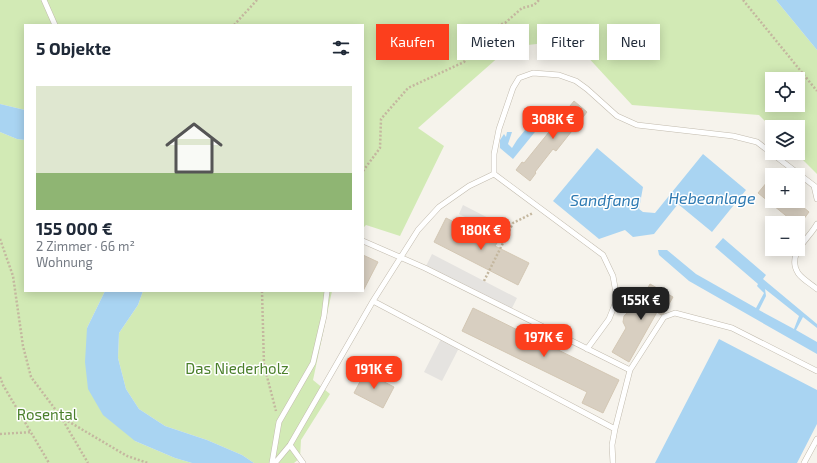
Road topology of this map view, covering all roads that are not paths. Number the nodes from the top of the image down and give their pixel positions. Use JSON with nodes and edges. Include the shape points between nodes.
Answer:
{"nodes":[{"id":1,"x":44,"y":0,"type":"edge"},
{"id":2,"x":55,"y":24,"type":"edge"},
{"id":3,"x":494,"y":174,"type":"junction"},
{"id":4,"x":816,"y":187,"type":"edge"},
{"id":5,"x":817,"y":199,"type":"edge"},
{"id":6,"x":817,"y":224,"type":"edge"},
{"id":7,"x":364,"y":241,"type":"edge"},
{"id":8,"x":400,"y":257,"type":"junction"},
{"id":9,"x":817,"y":289,"type":"edge"},
{"id":10,"x":327,"y":292,"type":"edge"},
{"id":11,"x":373,"y":301,"type":"junction"},
{"id":12,"x":587,"y":349,"type":"junction"},
{"id":13,"x":630,"y":370,"type":"junction"},
{"id":14,"x":817,"y":371,"type":"edge"},
{"id":15,"x":615,"y":429,"type":"junction"},
{"id":16,"x":817,"y":439,"type":"edge"},
{"id":17,"x":290,"y":445,"type":"junction"},
{"id":18,"x":272,"y":463,"type":"edge"},
{"id":19,"x":275,"y":463,"type":"edge"},
{"id":20,"x":303,"y":463,"type":"edge"},
{"id":21,"x":613,"y":463,"type":"edge"},
{"id":22,"x":804,"y":463,"type":"edge"}],
"edges":[{"from":1,"to":2,"type":"lane"},
{"from":3,"to":4,"type":"lane","via":[[494,154],[498,135],[513,88],[519,78],[533,73],[559,75],[576,81],[616,116],[637,125],[733,136],[757,142]]},
{"from":3,"to":8,"type":"lane","via":[[469,186],[439,207],[418,230]]},
{"from":3,"to":12,"type":"lane","via":[[603,255],[613,276],[617,300],[609,319]]},
{"from":4,"to":5,"type":"lane"},
{"from":6,"to":9,"type":"lane","via":[[796,251],[794,263],[798,273]]},
{"from":7,"to":8,"type":"lane"},
{"from":8,"to":11,"type":"lane"},
{"from":8,"to":12,"type":"lane"},
{"from":10,"to":18,"type":"lane","via":[[314,363],[279,422]]},
{"from":11,"to":15,"type":"lane"},
{"from":11,"to":17,"type":"lane"},
{"from":12,"to":13,"type":"lane"},
{"from":13,"to":14,"type":"lane","via":[[664,317],[675,312],[732,328]]},
{"from":13,"to":15,"type":"lane"},
{"from":15,"to":21,"type":"lane","via":[[612,445]]},
{"from":16,"to":22,"type":"lane"},
{"from":17,"to":19,"type":"lane"},
{"from":17,"to":20,"type":"lane"}]}
